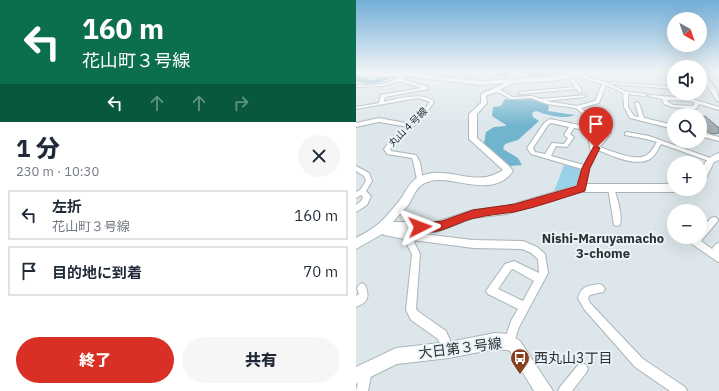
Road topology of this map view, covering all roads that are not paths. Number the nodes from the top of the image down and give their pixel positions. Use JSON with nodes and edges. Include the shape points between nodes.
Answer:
{"nodes":[{"id":1,"x":414,"y":90,"type":"edge"},
{"id":2,"x":493,"y":90,"type":"edge"},
{"id":3,"x":498,"y":90,"type":"edge"},
{"id":4,"x":499,"y":90,"type":"edge"},
{"id":5,"x":551,"y":90,"type":"edge"},
{"id":6,"x":580,"y":90,"type":"edge"},
{"id":7,"x":602,"y":90,"type":"edge"},
{"id":8,"x":622,"y":90,"type":"edge"},
{"id":9,"x":635,"y":90,"type":"edge"},
{"id":10,"x":713,"y":90,"type":"edge"},
{"id":11,"x":626,"y":93,"type":"junction"},
{"id":12,"x":504,"y":94,"type":"junction"},
{"id":13,"x":636,"y":94,"type":"junction"},
{"id":14,"x":483,"y":95,"type":"junction"},
{"id":15,"x":644,"y":95,"type":"dead end"},
{"id":16,"x":584,"y":96,"type":"junction"},
{"id":17,"x":650,"y":96,"type":"dead end"},
{"id":18,"x":664,"y":98,"type":"junction"},
{"id":19,"x":667,"y":98,"type":"edge"},
{"id":20,"x":541,"y":100,"type":"junction"},
{"id":21,"x":690,"y":100,"type":"edge"},
{"id":22,"x":719,"y":100,"type":"edge"},
{"id":23,"x":637,"y":103,"type":"dead end"},
{"id":24,"x":697,"y":103,"type":"junction"},
{"id":25,"x":381,"y":104,"type":"junction"},
{"id":26,"x":590,"y":104,"type":"junction"},
{"id":27,"x":577,"y":107,"type":"junction"},
{"id":28,"x":356,"y":108,"type":"edge"},
{"id":29,"x":719,"y":109,"type":"edge"},
{"id":30,"x":642,"y":120,"type":"junction"},
{"id":31,"x":356,"y":125,"type":"edge"},
{"id":32,"x":573,"y":125,"type":"junction"},
{"id":33,"x":667,"y":125,"type":"edge"},
{"id":34,"x":412,"y":126,"type":"junction"},
{"id":35,"x":627,"y":134,"type":"dead end"},
{"id":36,"x":707,"y":136,"type":"edge"},
{"id":37,"x":719,"y":139,"type":"edge"},
{"id":38,"x":660,"y":142,"type":"junction"},
{"id":39,"x":595,"y":149,"type":"junction"},
{"id":40,"x":547,"y":157,"type":"junction"},
{"id":41,"x":715,"y":158,"type":"edge"},
{"id":42,"x":356,"y":168,"type":"edge"},
{"id":43,"x":586,"y":168,"type":"junction"},
{"id":44,"x":707,"y":171,"type":"edge"},
{"id":45,"x":420,"y":180,"type":"junction"},
{"id":46,"x":581,"y":188,"type":"junction"},
{"id":47,"x":611,"y":188,"type":"junction"},
{"id":48,"x":667,"y":188,"type":"edge"},
{"id":49,"x":359,"y":193,"type":"edge"},
{"id":50,"x":356,"y":209,"type":"edge"},
{"id":51,"x":714,"y":220,"type":"dead end"},
{"id":52,"x":617,"y":223,"type":"dead end"},
{"id":53,"x":382,"y":228,"type":"junction"},
{"id":54,"x":707,"y":228,"type":"edge"},
{"id":55,"x":406,"y":235,"type":"junction"},
{"id":56,"x":356,"y":244,"type":"edge"},
{"id":57,"x":700,"y":244,"type":"edge"},
{"id":58,"x":717,"y":253,"type":"edge"},
{"id":59,"x":540,"y":279,"type":"junction"},
{"id":60,"x":362,"y":288,"type":"dead end"},
{"id":61,"x":600,"y":289,"type":"dead end"},
{"id":62,"x":356,"y":302,"type":"edge"},
{"id":63,"x":525,"y":307,"type":"junction"},
{"id":64,"x":509,"y":342,"type":"junction"},
{"id":65,"x":449,"y":350,"type":"junction"},
{"id":66,"x":582,"y":369,"type":"dead end"},
{"id":67,"x":361,"y":372,"type":"edge"},
{"id":68,"x":362,"y":391,"type":"edge"},
{"id":69,"x":544,"y":391,"type":"edge"},
{"id":70,"x":564,"y":391,"type":"edge"},
{"id":71,"x":681,"y":391,"type":"edge"}],
"edges":[{"from":1,"to":25,"type":"street","via":[[383,96]]},
{"from":2,"to":14,"type":"street"},
{"from":3,"to":14,"type":"street"},
{"from":4,"to":12,"type":"street"},
{"from":5,"to":12,"type":"street"},
{"from":6,"to":16,"type":"street"},
{"from":7,"to":26,"type":"street","via":[[598,102]]},
{"from":8,"to":11,"type":"street"},
{"from":9,"to":13,"type":"street"},
{"from":10,"to":22,"type":"street"},
{"from":11,"to":13,"type":"street"},
{"from":11,"to":30,"type":"street","via":[[624,100],[628,112],[632,117]]},
{"from":12,"to":20,"type":"street","via":[[511,98],[532,97]]},
{"from":13,"to":15,"type":"street"},
{"from":14,"to":45,"type":"street","via":[[484,103],[472,114],[473,139],[508,171],[502,177],[486,182],[440,176]]},
{"from":16,"to":20,"type":"street"},
{"from":16,"to":26,"type":"street"},
{"from":17,"to":18,"type":"street"},
{"from":18,"to":19,"type":"street"},
{"from":18,"to":24,"type":"street","via":[[666,103],[672,106],[694,108]]},
{"from":20,"to":27,"type":"street"},
{"from":21,"to":24,"type":"street"},
{"from":23,"to":30,"type":"street"},
{"from":24,"to":29,"type":"street"},
{"from":25,"to":28,"type":"street"},
{"from":25,"to":34,"type":"street","name":"丸山４号線","via":[[418,98],[430,100],[432,102]]},
{"from":26,"to":27,"type":"street"},
{"from":27,"to":39,"type":"street","via":[[608,132]]},
{"from":30,"to":33,"type":"street"},
{"from":31,"to":34,"type":"street","via":[[379,120]]},
{"from":32,"to":39,"type":"street","via":[[586,128],[590,132]]},
{"from":32,"to":40,"type":"street","via":[[567,135],[571,137],[566,146],[554,144]]},
{"from":32,"to":40,"type":"street","via":[[554,121],[546,124],[530,148],[532,153]]},
{"from":34,"to":45,"type":"street","name":"丸山４号線","via":[[396,137],[387,149],[388,153],[414,156],[418,162]]},
{"from":35,"to":38,"type":"street"},
{"from":36,"to":37,"type":"street"},
{"from":38,"to":39,"type":"street","via":[[650,155],[642,160]]},
{"from":38,"to":41,"type":"street"},
{"from":39,"to":43,"type":"street"},
{"from":40,"to":43,"type":"street"},
{"from":41,"to":44,"type":"street"},
{"from":42,"to":49,"type":"street","via":[[367,175],[368,180]]},
{"from":43,"to":46,"type":"street"},
{"from":45,"to":53,"type":"street"},
{"from":46,"to":47,"type":"street"},
{"from":46,"to":53,"type":"street","via":[[515,208],[468,215],[436,227]]},
{"from":47,"to":48,"type":"street"},
{"from":47,"to":52,"type":"street"},
{"from":49,"to":50,"type":"street","via":[[367,196],[364,203]]},
{"from":51,"to":54,"type":"street"},
{"from":53,"to":55,"type":"street","via":[[387,233]]},
{"from":53,"to":56,"type":"street"},
{"from":55,"to":59,"type":"street","via":[[473,244],[523,245],[542,257],[544,272]]},
{"from":55,"to":65,"type":"street","via":[[416,254],[411,310],[415,316],[442,335]]},
{"from":57,"to":58,"type":"street"},
{"from":59,"to":63,"type":"street"},
{"from":59,"to":63,"type":"street","via":[[514,265],[508,267],[491,292]]},
{"from":60,"to":62,"type":"street","via":[[364,296]]},
{"from":61,"to":71,"type":"street","via":[[587,291],[583,300],[639,363]]},
{"from":63,"to":64,"type":"street"},
{"from":64,"to":65,"type":"street","name":"大日第３号線","via":[[491,341]]},
{"from":64,"to":69,"type":"street","name":"大日第３号線","via":[[515,346]]},
{"from":65,"to":67,"type":"street","name":"大日第３号線","via":[[396,356]]},
{"from":66,"to":70,"type":"street"},
{"from":67,"to":68,"type":"street"}]}
